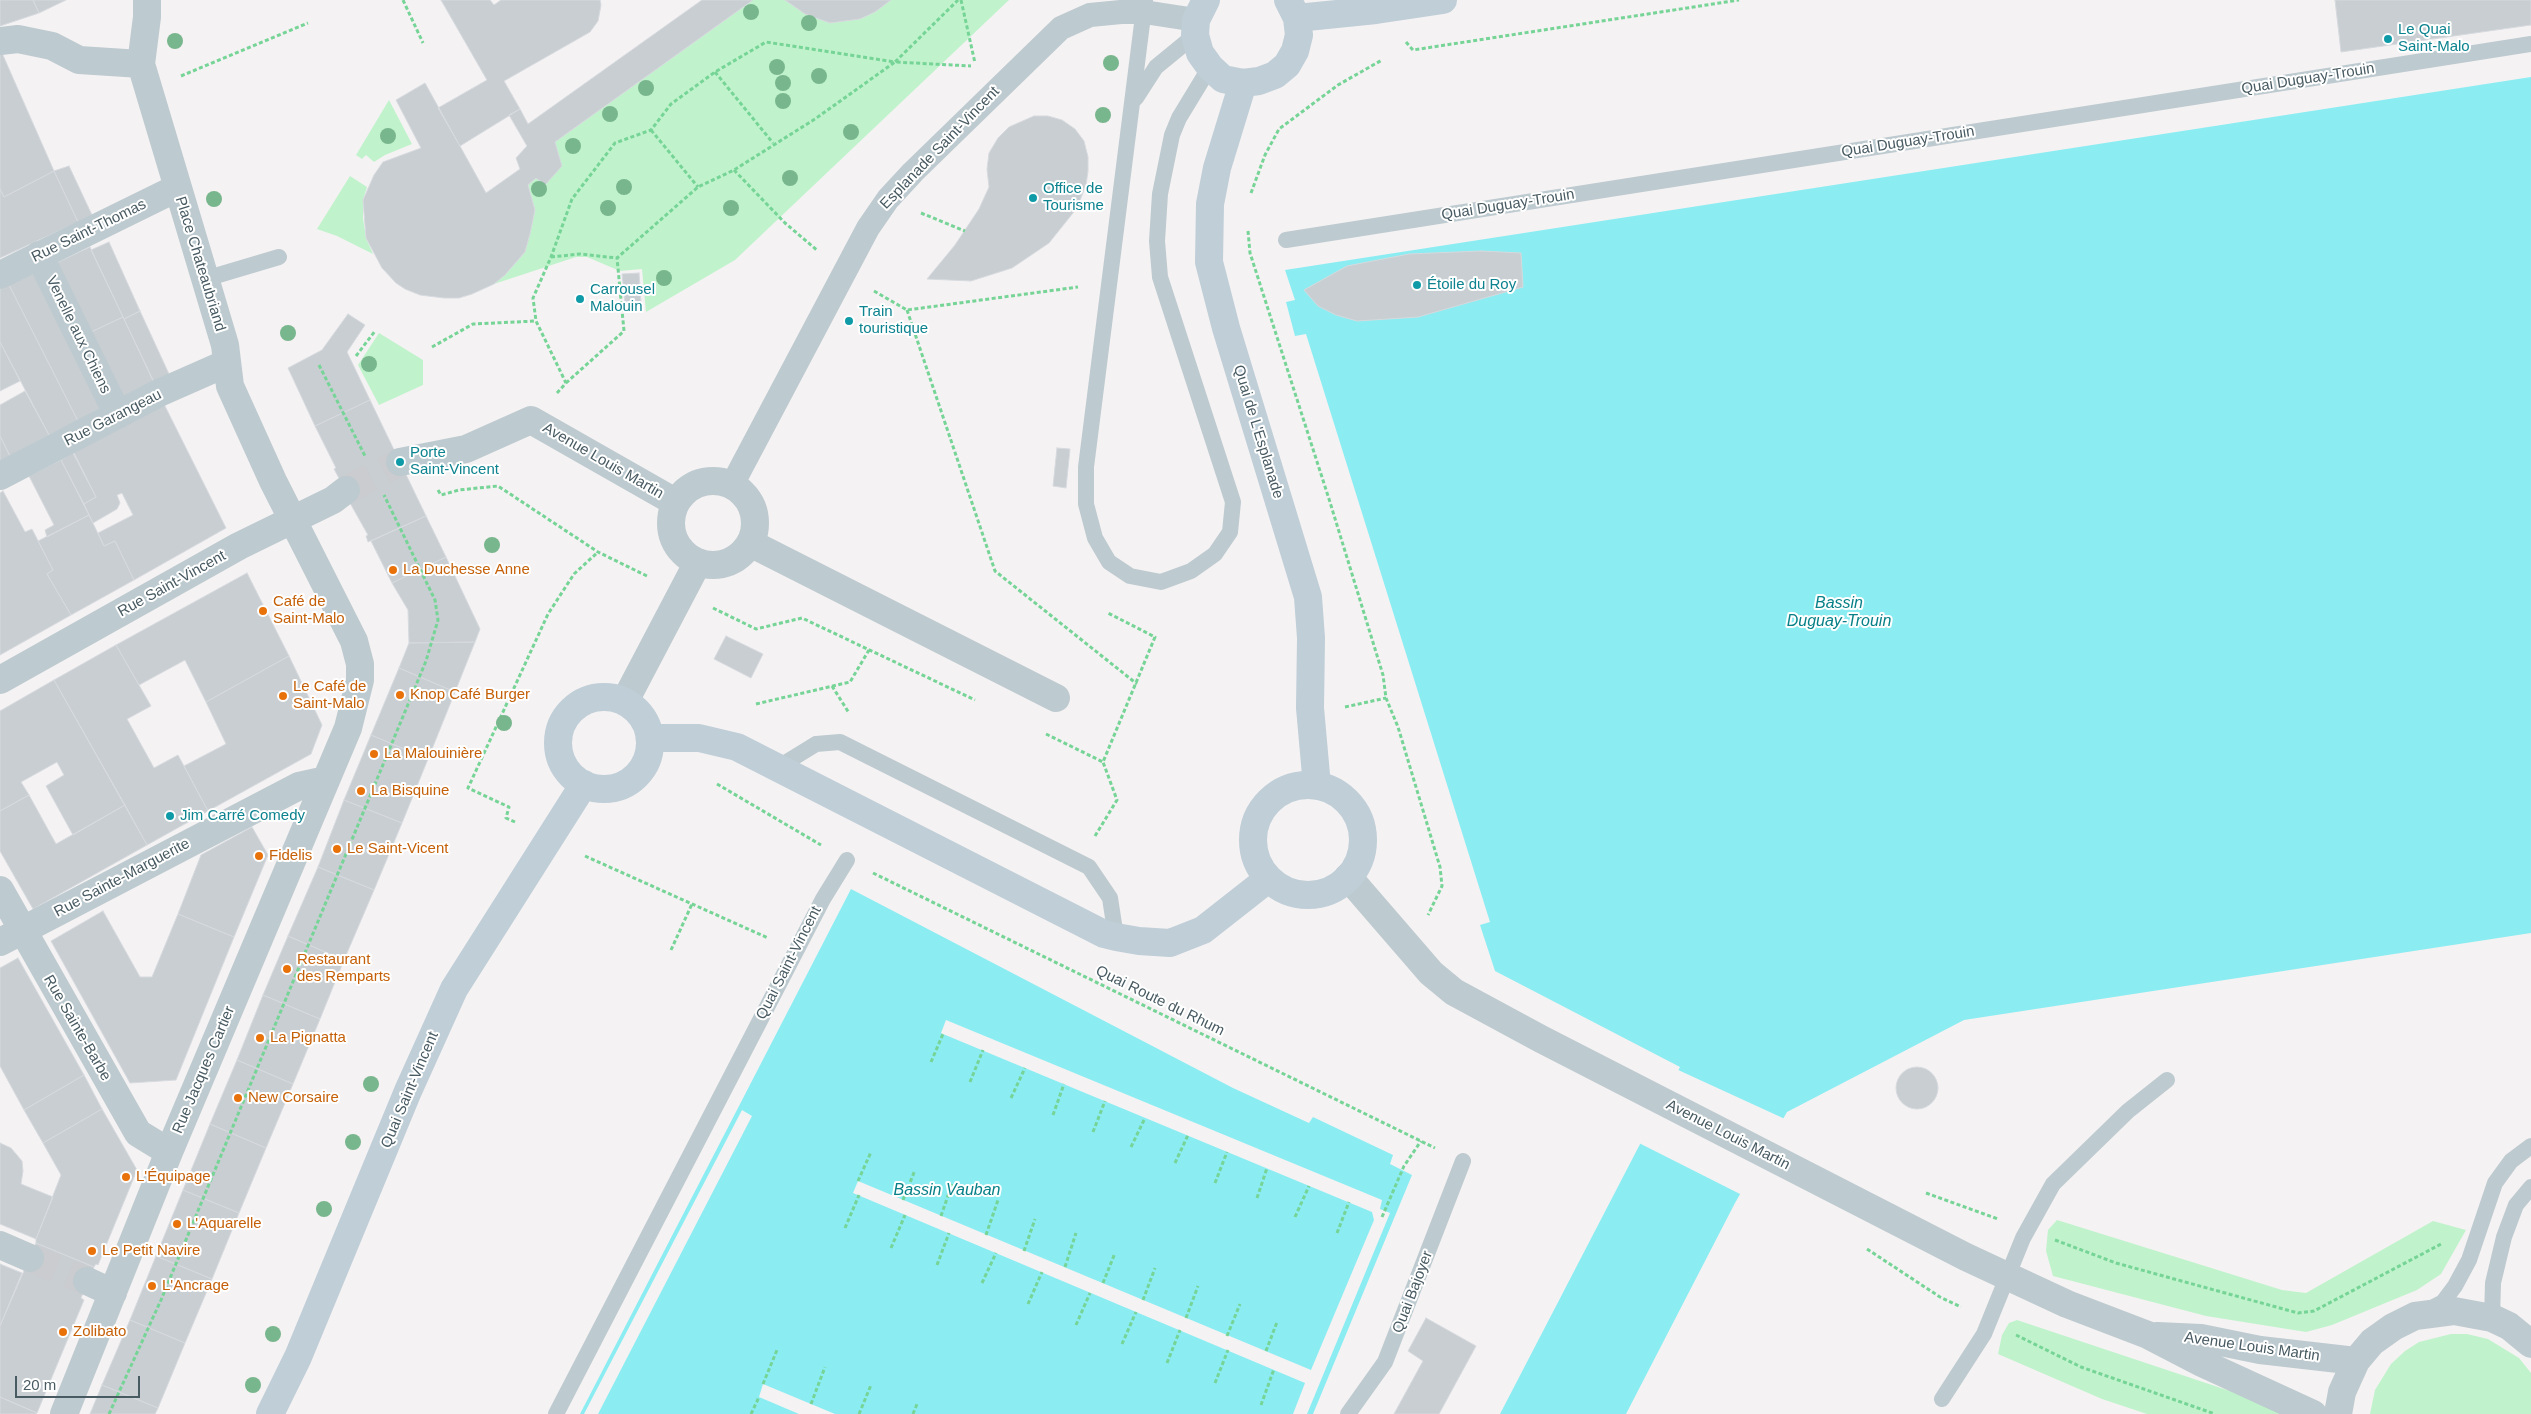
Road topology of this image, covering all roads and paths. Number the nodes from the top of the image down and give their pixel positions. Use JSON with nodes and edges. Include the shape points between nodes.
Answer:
{"nodes":[{"id":1,"x":147,"y":0,"type":"edge"},
{"id":2,"x":403,"y":0,"type":"edge"},
{"id":3,"x":959,"y":0,"type":"edge"},
{"id":4,"x":1443,"y":0,"type":"edge"},
{"id":5,"x":1739,"y":0,"type":"edge"},
{"id":6,"x":1145,"y":6,"type":"edge"},
{"id":7,"x":1293,"y":9,"type":"edge"},
{"id":8,"x":1376,"y":10,"type":"junction"},
{"id":9,"x":1199,"y":18,"type":"edge"},
{"id":10,"x":308,"y":23,"type":"dead end"},
{"id":11,"x":0,"y":41,"type":"edge"},
{"id":12,"x":423,"y":43,"type":"dead end"},
{"id":13,"x":2531,"y":44,"type":"edge"},
{"id":14,"x":1382,"y":60,"type":"dead end"},
{"id":15,"x":895,"y":62,"type":"junction"},
{"id":16,"x":1210,"y":67,"type":"junction"},
{"id":17,"x":715,"y":72,"type":"junction"},
{"id":18,"x":145,"y":76,"type":"junction"},
{"id":19,"x":1243,"y":83,"type":"junction"},
{"id":20,"x":1132,"y":106,"type":"junction"},
{"id":21,"x":651,"y":130,"type":"junction"},
{"id":22,"x":773,"y":144,"type":"junction"},
{"id":23,"x":734,"y":170,"type":"junction"},
{"id":24,"x":698,"y":187,"type":"junction"},
{"id":25,"x":177,"y":188,"type":"junction"},
{"id":26,"x":1250,"y":195,"type":"dead end"},
{"id":27,"x":888,"y":199,"type":"junction"},
{"id":28,"x":1247,"y":222,"type":"dead end"},
{"id":29,"x":965,"y":232,"type":"dead end"},
{"id":30,"x":1286,"y":240,"type":"dead end"},
{"id":31,"x":39,"y":255,"type":"junction"},
{"id":32,"x":279,"y":257,"type":"dead end"},
{"id":33,"x":551,"y":257,"type":"junction"},
{"id":34,"x":617,"y":258,"type":"junction"},
{"id":35,"x":844,"y":273,"type":"junction"},
{"id":36,"x":0,"y":275,"type":"edge"},
{"id":37,"x":205,"y":279,"type":"junction"},
{"id":38,"x":1080,"y":287,"type":"dead end"},
{"id":39,"x":907,"y":310,"type":"junction"},
{"id":40,"x":536,"y":321,"type":"junction"},
{"id":41,"x":375,"y":331,"type":"dead end"},
{"id":42,"x":432,"y":347,"type":"dead end"},
{"id":43,"x":356,"y":356,"type":"dead end"},
{"id":44,"x":227,"y":363,"type":"junction"},
{"id":45,"x":566,"y":383,"type":"junction"},
{"id":46,"x":118,"y":415,"type":"junction"},
{"id":47,"x":531,"y":420,"type":"junction"},
{"id":48,"x":411,"y":459,"type":"joint"},
{"id":49,"x":0,"y":476,"type":"edge"},
{"id":50,"x":732,"y":485,"type":"junction"},
{"id":51,"x":346,"y":490,"type":"tunnel mouth"},
{"id":52,"x":675,"y":502,"type":"junction"},
{"id":53,"x":294,"y":518,"type":"junction"},
{"id":54,"x":750,"y":543,"type":"junction"},
{"id":55,"x":598,"y":552,"type":"junction"},
{"id":56,"x":698,"y":562,"type":"junction"},
{"id":57,"x":682,"y":592,"type":"junction"},
{"id":58,"x":1108,"y":613,"type":"dead end"},
{"id":59,"x":869,"y":650,"type":"junction"},
{"id":60,"x":0,"y":680,"type":"edge"},
{"id":61,"x":1137,"y":684,"type":"junction"},
{"id":62,"x":1056,"y":698,"type":"dead end"},
{"id":63,"x":1386,"y":698,"type":"junction"},
{"id":64,"x":625,"y":701,"type":"junction"},
{"id":65,"x":756,"y":704,"type":"dead end"},
{"id":66,"x":982,"y":704,"type":"dead end"},
{"id":67,"x":1344,"y":707,"type":"dead end"},
{"id":68,"x":348,"y":728,"type":"joint"},
{"id":69,"x":1043,"y":733,"type":"dead end"},
{"id":70,"x":651,"y":738,"type":"junction"},
{"id":71,"x":777,"y":768,"type":"junction"},
{"id":72,"x":326,"y":780,"type":"junction"},
{"id":73,"x":584,"y":784,"type":"junction"},
{"id":74,"x":717,"y":784,"type":"dead end"},
{"id":75,"x":1317,"y":786,"type":"junction"},
{"id":76,"x":515,"y":822,"type":"dead end"},
{"id":77,"x":585,"y":856,"type":"dead end"},
{"id":78,"x":847,"y":860,"type":"junction"},
{"id":79,"x":1348,"y":877,"type":"junction"},
{"id":80,"x":1268,"y":879,"type":"junction"},
{"id":81,"x":0,"y":890,"type":"edge"},
{"id":82,"x":692,"y":904,"type":"junction"},
{"id":83,"x":11,"y":936,"type":"edge"},
{"id":84,"x":1116,"y":936,"type":"junction"},
{"id":85,"x":1406,"y":945,"type":"junction"},
{"id":86,"x":671,"y":950,"type":"dead end"},
{"id":87,"x":796,"y":950,"type":"junction"},
{"id":88,"x":943,"y":1034,"type":"dead end"},
{"id":89,"x":983,"y":1050,"type":"dead end"},
{"id":90,"x":931,"y":1062,"type":"dead end"},
{"id":91,"x":1025,"y":1068,"type":"dead end"},
{"id":92,"x":2167,"y":1080,"type":"dead end"},
{"id":93,"x":970,"y":1082,"type":"dead end"},
{"id":94,"x":1064,"y":1084,"type":"dead end"},
{"id":95,"x":1011,"y":1098,"type":"dead end"},
{"id":96,"x":1105,"y":1101,"type":"dead end"},
{"id":97,"x":1053,"y":1114,"type":"dead end"},
{"id":98,"x":1145,"y":1118,"type":"dead end"},
{"id":99,"x":1093,"y":1132,"type":"dead end"},
{"id":100,"x":1188,"y":1136,"type":"dead end"},
{"id":101,"x":1421,"y":1141,"type":"junction"},
{"id":102,"x":2531,"y":1146,"type":"edge"},
{"id":103,"x":1131,"y":1147,"type":"dead end"},
{"id":104,"x":169,"y":1152,"type":"junction"},
{"id":105,"x":871,"y":1152,"type":"dead end"},
{"id":106,"x":1227,"y":1152,"type":"dead end"},
{"id":107,"x":1463,"y":1161,"type":"joint"},
{"id":108,"x":1175,"y":1163,"type":"dead end"},
{"id":109,"x":1267,"y":1168,"type":"dead end"},
{"id":110,"x":915,"y":1170,"type":"dead end"},
{"id":111,"x":858,"y":1181,"type":"dead end"},
{"id":112,"x":1215,"y":1183,"type":"dead end"},
{"id":113,"x":952,"y":1184,"type":"dead end"},
{"id":114,"x":1309,"y":1186,"type":"dead end"},
{"id":115,"x":2531,"y":1187,"type":"edge"},
{"id":116,"x":1920,"y":1192,"type":"dead end"},
{"id":117,"x":859,"y":1196,"type":"dead end"},
{"id":118,"x":1256,"y":1198,"type":"dead end"},
{"id":119,"x":903,"y":1200,"type":"dead end"},
{"id":120,"x":998,"y":1200,"type":"dead end"},
{"id":121,"x":1349,"y":1202,"type":"dead end"},
{"id":122,"x":904,"y":1215,"type":"dead end"},
{"id":123,"x":941,"y":1216,"type":"dead end"},
{"id":124,"x":1295,"y":1217,"type":"dead end"},
{"id":125,"x":1382,"y":1217,"type":"dead end"},
{"id":126,"x":1036,"y":1218,"type":"dead end"},
{"id":127,"x":1999,"y":1219,"type":"dead end"},
{"id":128,"x":845,"y":1228,"type":"dead end"},
{"id":129,"x":949,"y":1233,"type":"dead end"},
{"id":130,"x":1076,"y":1233,"type":"dead end"},
{"id":131,"x":1337,"y":1233,"type":"dead end"},
{"id":132,"x":986,"y":1235,"type":"dead end"},
{"id":133,"x":2053,"y":1239,"type":"dead end"},
{"id":134,"x":0,"y":1245,"type":"edge"},
{"id":135,"x":2474,"y":1246,"type":"junction"},
{"id":136,"x":891,"y":1248,"type":"dead end"},
{"id":137,"x":1024,"y":1251,"type":"dead end"},
{"id":138,"x":996,"y":1253,"type":"dead end"},
{"id":139,"x":1115,"y":1253,"type":"dead end"},
{"id":140,"x":30,"y":1258,"type":"tunnel mouth"},
{"id":141,"x":937,"y":1265,"type":"dead end"},
{"id":142,"x":1065,"y":1267,"type":"dead end"},
{"id":143,"x":1155,"y":1268,"type":"dead end"},
{"id":144,"x":1042,"y":1272,"type":"dead end"},
{"id":145,"x":2008,"y":1276,"type":"junction"},
{"id":146,"x":87,"y":1281,"type":"tunnel mouth"},
{"id":147,"x":982,"y":1284,"type":"dead end"},
{"id":148,"x":1103,"y":1284,"type":"dead end"},
{"id":149,"x":1198,"y":1286,"type":"dead end"},
{"id":150,"x":113,"y":1292,"type":"junction"},
{"id":151,"x":1090,"y":1292,"type":"dead end"},
{"id":152,"x":1143,"y":1300,"type":"dead end"},
{"id":153,"x":1028,"y":1304,"type":"dead end"},
{"id":154,"x":1240,"y":1304,"type":"dead end"},
{"id":155,"x":1136,"y":1312,"type":"dead end"},
{"id":156,"x":2415,"y":1316,"type":"junction"},
{"id":157,"x":1186,"y":1318,"type":"dead end"},
{"id":158,"x":2492,"y":1318,"type":"junction"},
{"id":159,"x":1277,"y":1322,"type":"dead end"},
{"id":160,"x":1076,"y":1325,"type":"dead end"},
{"id":161,"x":1180,"y":1330,"type":"dead end"},
{"id":162,"x":2148,"y":1335,"type":"junction"},
{"id":163,"x":1227,"y":1336,"type":"dead end"},
{"id":164,"x":1122,"y":1344,"type":"dead end"},
{"id":165,"x":2531,"y":1344,"type":"edge"},
{"id":166,"x":777,"y":1350,"type":"dead end"},
{"id":167,"x":1228,"y":1350,"type":"dead end"},
{"id":168,"x":1266,"y":1351,"type":"dead end"},
{"id":169,"x":2356,"y":1361,"type":"junction"},
{"id":170,"x":1167,"y":1363,"type":"dead end"},
{"id":171,"x":826,"y":1367,"type":"dead end"},
{"id":172,"x":1274,"y":1369,"type":"dead end"},
{"id":173,"x":1215,"y":1383,"type":"dead end"},
{"id":174,"x":763,"y":1384,"type":"dead end"},
{"id":175,"x":871,"y":1385,"type":"dead end"},
{"id":176,"x":759,"y":1397,"type":"dead end"},
{"id":177,"x":1942,"y":1399,"type":"dead end"},
{"id":178,"x":811,"y":1404,"type":"dead end"},
{"id":179,"x":917,"y":1404,"type":"dead end"},
{"id":180,"x":1261,"y":1405,"type":"dead end"},
{"id":181,"x":64,"y":1414,"type":"edge"},
{"id":182,"x":270,"y":1414,"type":"edge"},
{"id":183,"x":556,"y":1414,"type":"edge"},
{"id":184,"x":751,"y":1414,"type":"edge"},
{"id":185,"x":858,"y":1414,"type":"edge"},
{"id":186,"x":913,"y":1414,"type":"edge"},
{"id":187,"x":1348,"y":1414,"type":"edge"},
{"id":188,"x":2313,"y":1414,"type":"edge"},
{"id":189,"x":2338,"y":1414,"type":"edge"}],
"edges":[{"from":1,"to":18,"type":"street","name":"Place Chateaubriand"},
{"from":2,"to":12,"type":"path"},
{"from":3,"to":15,"type":"path"},
{"from":3,"to":15,"type":"path","via":[[975,67]]},
{"from":4,"to":8,"type":"main road"},
{"from":5,"to":8,"type":"path","via":[[1413,50]]},
{"from":6,"to":9,"type":"street","name":"Esplanade Saint-Vincent"},
{"from":6,"to":20,"type":"lane"},
{"from":6,"to":27,"type":"street","name":"Esplanade Saint-Vincent","via":[[1090,15],[1061,28]]},
{"from":7,"to":8,"type":"main road"},
{"from":7,"to":19,"type":"main road","via":[[1299,35],[1287,65],[1275,75]]},
{"from":9,"to":16,"type":"main road","via":[[1200,53]]},
{"from":9,"to":20,"type":"lane","via":[[1156,67]]},
{"from":10,"to":18,"type":"path"},
{"from":11,"to":18,"type":"street","via":[[18,40],[52,46],[79,60]]},
{"from":13,"to":30,"type":"lane","name":"Quai Duguay-Trouin"},
{"from":14,"to":26,"type":"path","via":[[1338,85],[1279,129]]},
{"from":15,"to":17,"type":"path","via":[[766,42]]},
{"from":15,"to":22,"type":"path","via":[[815,119]]},
{"from":16,"to":19,"type":"main road","via":[[1223,79]]},
{"from":16,"to":20,"type":"lane","via":[[1172,135],[1160,194],[1157,241],[1160,277],[1233,502],[1230,532],[1215,554],[1191,571],[1161,582],[1130,576],[1109,562],[1095,538],[1086,504],[1086,467]]},
{"from":17,"to":21,"type":"path","via":[[671,104]]},
{"from":17,"to":22,"type":"path"},
{"from":18,"to":25,"type":"street","name":"Place Chateaubriand"},
{"from":19,"to":75,"type":"main road","name":"Quai de L'Esplanade","via":[[1217,168],[1210,204],[1209,262],[1308,597],[1310,708]]},
{"from":21,"to":24,"type":"path"},
{"from":21,"to":33,"type":"path","via":[[615,143],[572,199]]},
{"from":22,"to":23,"type":"path"},
{"from":23,"to":24,"type":"path"},
{"from":23,"to":35,"type":"path","via":[[785,223]]},
{"from":24,"to":34,"type":"path"},
{"from":25,"to":31,"type":"street","name":"Rue Saint-Thomas"},
{"from":25,"to":37,"type":"street","name":"Place Chateaubriand"},
{"from":27,"to":29,"type":"path"},
{"from":27,"to":35,"type":"street","name":"Esplanade Saint-Vincent"},
{"from":28,"to":63,"type":"path","via":[[1250,253],[1383,675]]},
{"from":31,"to":36,"type":"street","name":"Rue Saint-Thomas"},
{"from":31,"to":46,"type":"street","name":"Venelle aux Chiens"},
{"from":32,"to":37,"type":"lane"},
{"from":33,"to":34,"type":"path","via":[[580,254]]},
{"from":33,"to":40,"type":"path","via":[[533,298]]},
{"from":34,"to":45,"type":"path","via":[[624,331]]},
{"from":35,"to":39,"type":"path"},
{"from":35,"to":50,"type":"street","name":"Esplanade Saint-Vincent"},
{"from":37,"to":44,"type":"street","name":"Place Chateaubriand","via":[[225,345]]},
{"from":38,"to":39,"type":"path"},
{"from":39,"to":61,"type":"path","via":[[995,571]]},
{"from":40,"to":42,"type":"path","via":[[472,324]]},
{"from":40,"to":45,"type":"path"},
{"from":41,"to":43,"type":"path"},
{"from":44,"to":46,"type":"street","name":"Rue Garangeau"},
{"from":44,"to":53,"type":"street","name":"Place Chateaubriand","via":[[230,386],[238,407]]},
{"from":45,"to":47,"type":"path"},
{"from":46,"to":49,"type":"street","name":"Rue Garangeau"},
{"from":47,"to":48,"type":"street","via":[[466,449]]},
{"from":47,"to":52,"type":"street","name":"Avenue Louis Martin"},
{"from":48,"to":55,"type":"path","via":[[441,495],[498,486]]},
{"from":50,"to":52,"type":"street","via":[[706,481],[691,486]]},
{"from":50,"to":54,"type":"street","via":[[741,491],[753,511],[755,522]]},
{"from":51,"to":53,"type":"street","name":"Rue Saint-Vincent","via":[[333,500]]},
{"from":52,"to":56,"type":"street","via":[[671,514],[673,538],[687,557]]},
{"from":53,"to":60,"type":"street","name":"Rue Saint-Vincent"},
{"from":53,"to":68,"type":"street","name":"Place Chateaubriand","via":[[354,640],[360,680]]},
{"from":54,"to":56,"type":"street","via":[[733,560],[710,565]]},
{"from":54,"to":62,"type":"street"},
{"from":55,"to":57,"type":"path"},
{"from":55,"to":76,"type":"path","via":[[574,574],[548,614],[468,788],[509,807],[506,818]]},
{"from":56,"to":57,"type":"street"},
{"from":57,"to":59,"type":"path","via":[[756,629],[802,618]]},
{"from":57,"to":64,"type":"street"},
{"from":58,"to":61,"type":"path","via":[[1155,637]]},
{"from":59,"to":65,"type":"path","via":[[850,682]]},
{"from":59,"to":66,"type":"path"},
{"from":61,"to":69,"type":"path","via":[[1104,762]]},
{"from":63,"to":67,"type":"path"},
{"from":63,"to":85,"type":"path","via":[[1398,727],[1440,867],[1442,886],[1424,921]]},
{"from":64,"to":70,"type":"main road","via":[[637,710]]},
{"from":64,"to":73,"type":"main road","via":[[611,697],[583,702],[562,723],[558,751],[563,765]]},
{"from":68,"to":72,"type":"street","name":"Rue Jacques Cartier"},
{"from":70,"to":71,"type":"main road","via":[[699,738],[737,747]]},
{"from":70,"to":73,"type":"main road","via":[[645,766],[636,777],[611,789],[597,789]]},
{"from":71,"to":84,"type":"main road","via":[[1104,934]]},
{"from":71,"to":84,"type":"lane","via":[[816,744],[840,742],[1089,867],[1110,898]]},
{"from":72,"to":83,"type":"street","name":"Rue Sainte-Marguerite","via":[[299,786]]},
{"from":72,"to":104,"type":"street","name":"Rue Jacques Cartier"},
{"from":73,"to":182,"type":"main road","name":"Quai Saint-Vincent","via":[[454,989],[298,1357]]},
{"from":74,"to":78,"type":"path","name":"Quai Route du Rhum"},
{"from":75,"to":79,"type":"main road","via":[[1333,791],[1347,801],[1362,830],[1362,847]]},
{"from":75,"to":80,"type":"main road","via":[[1305,784],[1281,791],[1267,802],[1257,818],[1252,833],[1253,850]]},
{"from":77,"to":82,"type":"path"},
{"from":78,"to":87,"type":"lane","name":"Quai Saint-Vincent"},
{"from":78,"to":101,"type":"path","name":"Quai Route du Rhum"},
{"from":79,"to":80,"type":"main road","via":[[1334,888],[1317,894],[1299,894]]},
{"from":79,"to":85,"type":"street","name":"Avenue Louis Martin"},
{"from":80,"to":84,"type":"main road","via":[[1203,930],[1170,943]]},
{"from":81,"to":83,"type":"street","name":"Rue Sainte-Barbe"},
{"from":82,"to":86,"type":"path"},
{"from":82,"to":87,"type":"path"},
{"from":83,"to":104,"type":"street","name":"Rue Sainte-Barbe","via":[[138,1133]]},
{"from":85,"to":145,"type":"street","name":"Avenue Louis Martin","via":[[1431,973],[1454,992]]},
{"from":87,"to":183,"type":"lane","name":"Quai Saint-Vincent"},
{"from":88,"to":90,"type":"path"},
{"from":89,"to":93,"type":"path"},
{"from":91,"to":95,"type":"path"},
{"from":92,"to":145,"type":"lane","via":[[2128,1111],[2053,1184],[2023,1238]]},
{"from":94,"to":97,"type":"path"},
{"from":96,"to":99,"type":"path"},
{"from":98,"to":103,"type":"path"},
{"from":100,"to":108,"type":"path"},
{"from":101,"to":107,"type":"path","name":"Quai Route du Rhum"},
{"from":101,"to":125,"type":"path","via":[[1404,1166]]},
{"from":102,"to":135,"type":"lane","via":[[2512,1161],[2495,1183]]},
{"from":104,"to":150,"type":"street","name":"Rue Jacques Cartier"},
{"from":105,"to":111,"type":"path"},
{"from":106,"to":112,"type":"path"},
{"from":107,"to":187,"type":"lane","name":"Quai Bajoyer","via":[[1385,1362]]},
{"from":109,"to":118,"type":"path"},
{"from":110,"to":119,"type":"path"},
{"from":113,"to":123,"type":"path"},
{"from":114,"to":124,"type":"path"},
{"from":115,"to":158,"type":"lane","via":[[2516,1205],[2504,1237],[2493,1284]]},
{"from":116,"to":127,"type":"path"},
{"from":117,"to":128,"type":"path"},
{"from":120,"to":132,"type":"path"},
{"from":121,"to":131,"type":"path"},
{"from":122,"to":136,"type":"path"},
{"from":126,"to":137,"type":"path"},
{"from":129,"to":141,"type":"path"},
{"from":130,"to":142,"type":"path"},
{"from":133,"to":135,"type":"path","via":[[2116,1262],[2298,1314],[2314,1311],[2438,1244],[2450,1242]]},
{"from":134,"to":140,"type":"street"},
{"from":135,"to":156,"type":"lane","via":[[2455,1286],[2442,1302]]},
{"from":138,"to":147,"type":"path"},
{"from":139,"to":148,"type":"path"},
{"from":143,"to":152,"type":"path"},
{"from":144,"to":153,"type":"path"},
{"from":145,"to":162,"type":"street","name":"Avenue Louis Martin","via":[[2067,1304]]},
{"from":145,"to":177,"type":"lane","via":[[1984,1334]]},
{"from":146,"to":150,"type":"street"},
{"from":149,"to":157,"type":"path"},
{"from":150,"to":181,"type":"street","name":"Rue Jacques Cartier"},
{"from":151,"to":160,"type":"path"},
{"from":154,"to":163,"type":"path"},
{"from":155,"to":164,"type":"path"},
{"from":156,"to":158,"type":"street","via":[[2454,1311]]},
{"from":156,"to":169,"type":"street","via":[[2372,1342]]},
{"from":158,"to":165,"type":"street","via":[[2509,1326]]},
{"from":159,"to":168,"type":"path"},
{"from":161,"to":170,"type":"path"},
{"from":162,"to":169,"type":"street","name":"Avenue Louis Martin","via":[[2201,1338],[2260,1350]]},
{"from":162,"to":188,"type":"street","name":"Avenue Louis Martin"},
{"from":166,"to":174,"type":"path"},
{"from":167,"to":173,"type":"path"},
{"from":169,"to":189,"type":"street","via":[[2342,1392]]},
{"from":171,"to":178,"type":"path"},
{"from":172,"to":180,"type":"path"},
{"from":175,"to":185,"type":"path"},
{"from":176,"to":184,"type":"path"},
{"from":179,"to":186,"type":"path"}]}
